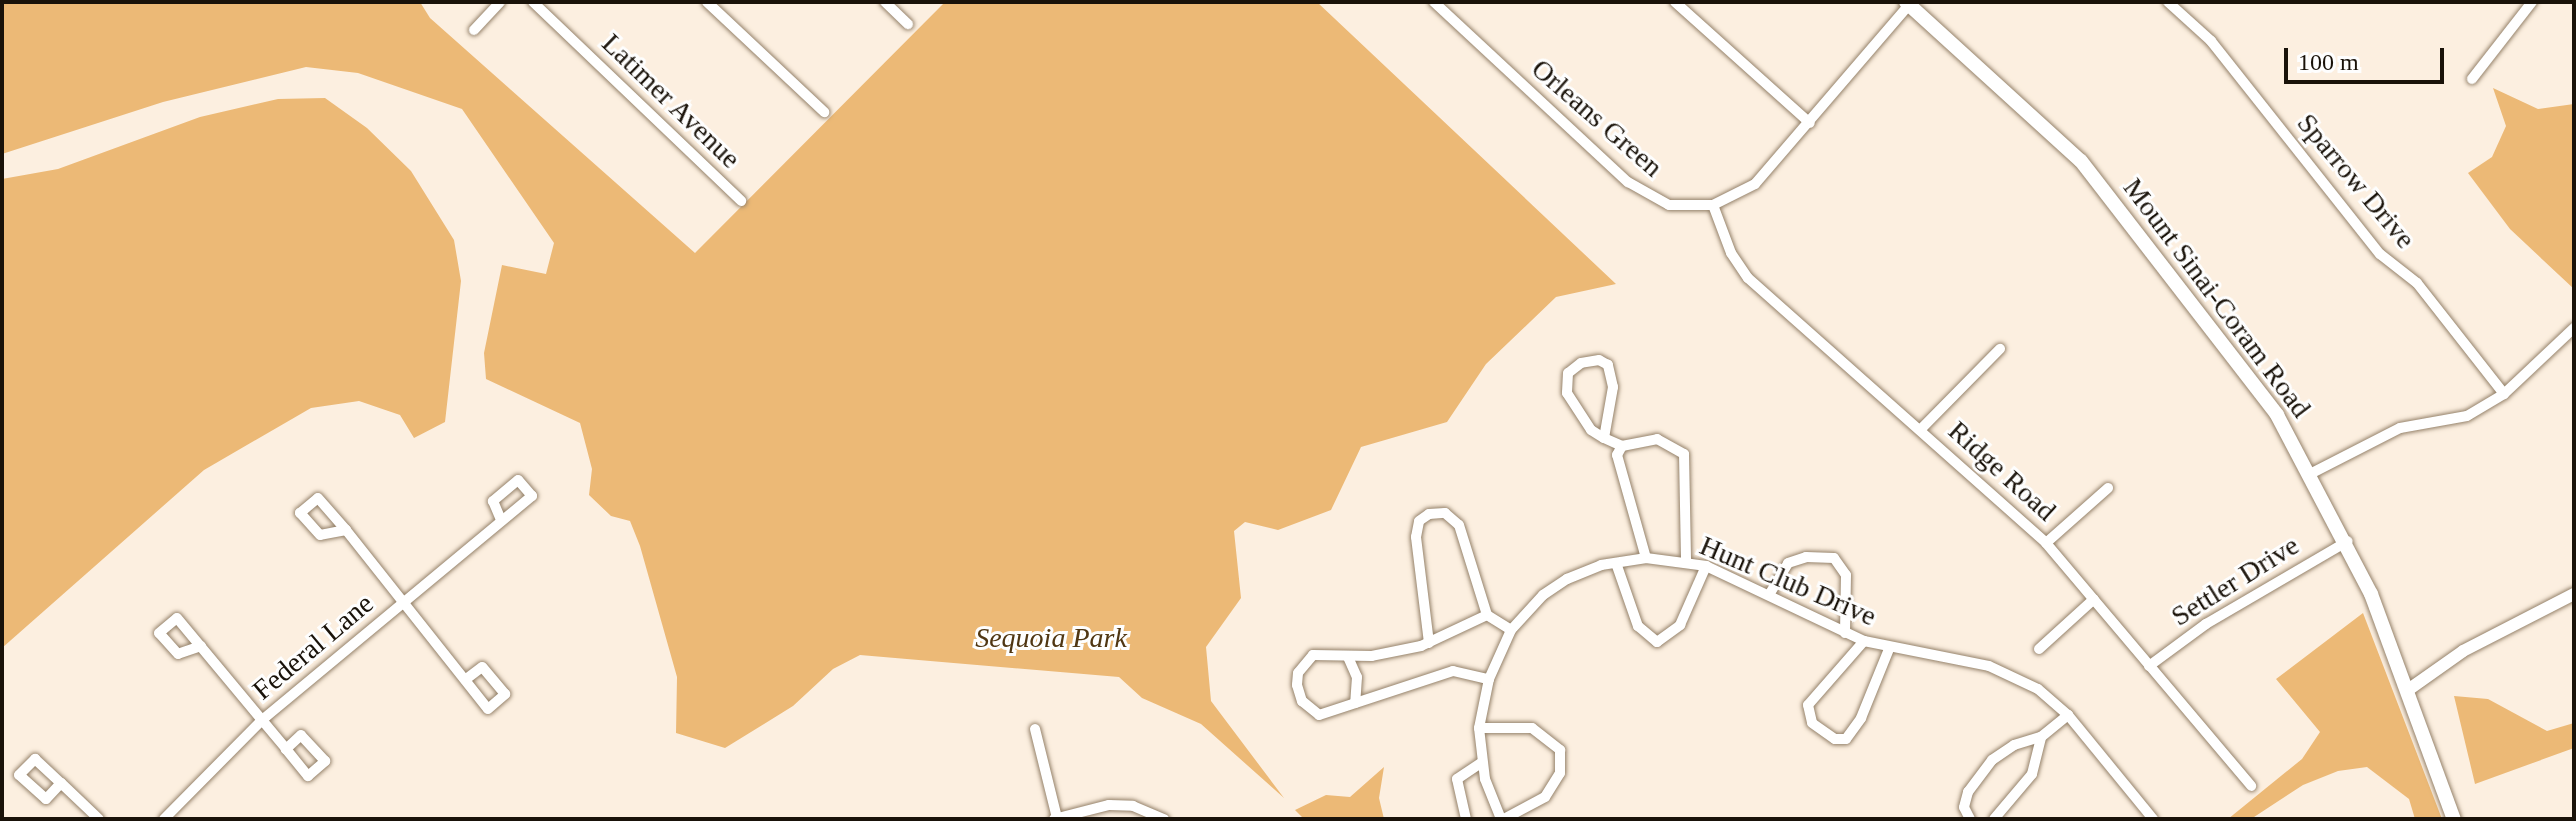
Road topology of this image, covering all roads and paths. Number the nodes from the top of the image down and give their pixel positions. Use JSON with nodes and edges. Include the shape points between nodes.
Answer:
{"nodes":[{"id":1,"x":500,"y":2,"type":"edge"},
{"id":2,"x":533,"y":2,"type":"edge"},
{"id":3,"x":707,"y":2,"type":"edge"},
{"id":4,"x":885,"y":2,"type":"edge"},
{"id":5,"x":1434,"y":2,"type":"edge"},
{"id":6,"x":1675,"y":2,"type":"edge"},
{"id":7,"x":2168,"y":2,"type":"edge"},
{"id":8,"x":2532,"y":2,"type":"edge"},
{"id":9,"x":1908,"y":4,"type":"edge"},
{"id":10,"x":908,"y":24,"type":"dead end"},
{"id":11,"x":474,"y":30,"type":"dead end"},
{"id":12,"x":2472,"y":79,"type":"dead end"},
{"id":13,"x":824,"y":112,"type":"dead end"},
{"id":14,"x":1810,"y":123,"type":"junction"},
{"id":15,"x":741,"y":201,"type":"dead end"},
{"id":16,"x":1713,"y":205,"type":"junction"},
{"id":17,"x":2574,"y":328,"type":"edge"},
{"id":18,"x":2000,"y":349,"type":"dead end"},
{"id":19,"x":2504,"y":394,"type":"junction"},
{"id":20,"x":1920,"y":430,"type":"junction"},
{"id":21,"x":1604,"y":438,"type":"junction"},
{"id":22,"x":1622,"y":446,"type":"junction"},
{"id":23,"x":2310,"y":474,"type":"junction"},
{"id":24,"x":2108,"y":488,"type":"dead end"},
{"id":25,"x":501,"y":520,"type":"dead end"},
{"id":26,"x":346,"y":530,"type":"dead end"},
{"id":27,"x":2348,"y":541,"type":"junction"},
{"id":28,"x":2046,"y":543,"type":"junction"},
{"id":29,"x":1646,"y":558,"type":"junction"},
{"id":30,"x":1686,"y":561,"type":"junction"},
{"id":31,"x":1616,"y":563,"type":"junction"},
{"id":32,"x":1706,"y":566,"type":"junction"},
{"id":33,"x":2574,"y":594,"type":"edge"},
{"id":34,"x":1769,"y":595,"type":"junction"},
{"id":35,"x":2094,"y":599,"type":"junction"},
{"id":36,"x":404,"y":602,"type":"junction"},
{"id":37,"x":1487,"y":615,"type":"junction"},
{"id":38,"x":1511,"y":630,"type":"junction"},
{"id":39,"x":1845,"y":633,"type":"junction"},
{"id":40,"x":1864,"y":641,"type":"junction"},
{"id":41,"x":1429,"y":643,"type":"junction"},
{"id":42,"x":201,"y":646,"type":"dead end"},
{"id":43,"x":1889,"y":649,"type":"junction"},
{"id":44,"x":2039,"y":649,"type":"dead end"},
{"id":45,"x":1348,"y":657,"type":"junction"},
{"id":46,"x":2149,"y":666,"type":"junction"},
{"id":47,"x":1489,"y":679,"type":"junction"},
{"id":48,"x":465,"y":680,"type":"dead end"},
{"id":49,"x":2408,"y":690,"type":"junction"},
{"id":50,"x":1355,"y":703,"type":"junction"},
{"id":51,"x":2068,"y":715,"type":"junction"},
{"id":52,"x":262,"y":720,"type":"junction"},
{"id":53,"x":1479,"y":728,"type":"junction"},
{"id":54,"x":1035,"y":729,"type":"dead end"},
{"id":55,"x":2041,"y":737,"type":"junction"},
{"id":56,"x":286,"y":749,"type":"dead end"},
{"id":57,"x":1481,"y":763,"type":"junction"},
{"id":58,"x":61,"y":783,"type":"dead end"},
{"id":59,"x":2251,"y":786,"type":"dead end"},
{"id":60,"x":1056,"y":818,"type":"edge"},
{"id":61,"x":99,"y":819,"type":"edge"},
{"id":62,"x":164,"y":819,"type":"edge"},
{"id":63,"x":1164,"y":819,"type":"edge"},
{"id":64,"x":1466,"y":819,"type":"edge"},
{"id":65,"x":1503,"y":819,"type":"edge"},
{"id":66,"x":1970,"y":819,"type":"edge"},
{"id":67,"x":1994,"y":819,"type":"edge"},
{"id":68,"x":2153,"y":819,"type":"edge"},
{"id":69,"x":2454,"y":819,"type":"edge"}],
"edges":[{"from":1,"to":11,"type":"street"},
{"from":2,"to":15,"type":"street","name":"Latimer Avenue"},
{"from":3,"to":13,"type":"street"},
{"from":4,"to":10,"type":"street"},
{"from":5,"to":16,"type":"street","name":"Orleans Green","via":[[1651,198],[1669,205]]},
{"from":6,"to":14,"type":"street"},
{"from":7,"to":19,"type":"street","name":"Sparrow Drive","via":[[2211,41],[2380,254],[2417,283]]},
{"from":8,"to":12,"type":"street"},
{"from":9,"to":14,"type":"street","name":"Orleans Green"},
{"from":9,"to":23,"type":"main road","name":"Mount Sinai-Coram Road","via":[[2081,161],[2222,339],[2277,415]]},
{"from":14,"to":16,"type":"street","name":"Orleans Green","via":[[1755,184]]},
{"from":16,"to":20,"type":"street","name":"Ridge Road","via":[[1731,253],[1748,278]]},
{"from":17,"to":19,"type":"street"},
{"from":18,"to":20,"type":"street"},
{"from":19,"to":23,"type":"street","via":[[2467,416],[2400,428]]},
{"from":20,"to":28,"type":"street","name":"Ridge Road"},
{"from":21,"to":21,"type":"street","via":[[1613,387],[1608,365],[1599,360],[1581,363],[1566,378],[1573,407]]},
{"from":21,"to":22,"type":"street"},
{"from":22,"to":29,"type":"street","via":[[1618,468]]},
{"from":22,"to":30,"type":"street","via":[[1657,439],[1684,454]]},
{"from":23,"to":27,"type":"main road","name":"Mount Sinai-Coram Road"},
{"from":24,"to":28,"type":"street"},
{"from":25,"to":36,"type":"street","name":"Federal Lane"},
{"from":26,"to":36,"type":"street"},
{"from":27,"to":46,"type":"street","name":"Settler Drive","via":[[2206,624]]},
{"from":27,"to":49,"type":"main road","name":"Mount Sinai-Coram Road"},
{"from":28,"to":35,"type":"street","name":"Ridge Road"},
{"from":29,"to":30,"type":"street","name":"Hunt Club Drive"},
{"from":29,"to":31,"type":"street","name":"Hunt Club Drive"},
{"from":30,"to":32,"type":"street","name":"Hunt Club Drive"},
{"from":31,"to":32,"type":"street","via":[[1638,626],[1657,642],[1680,625]]},
{"from":31,"to":38,"type":"street","name":"Hunt Club Drive","via":[[1567,579],[1543,595]]},
{"from":32,"to":34,"type":"street","name":"Hunt Club Drive"},
{"from":33,"to":49,"type":"street","via":[[2463,651]]},
{"from":34,"to":39,"type":"street","name":"Hunt Club Drive"},
{"from":34,"to":39,"type":"street","via":[[1788,563],[1806,557],[1834,558],[1844,567],[1848,585]]},
{"from":35,"to":44,"type":"street"},
{"from":35,"to":46,"type":"street","name":"Ridge Road"},
{"from":36,"to":48,"type":"street"},
{"from":36,"to":52,"type":"street","name":"Federal Lane"},
{"from":37,"to":38,"type":"street"},
{"from":37,"to":41,"type":"street"},
{"from":37,"to":41,"type":"street","via":[[1459,525],[1445,513],[1429,514],[1419,521],[1416,537]]},
{"from":38,"to":47,"type":"street","name":"Hunt Club Drive"},
{"from":39,"to":40,"type":"street","name":"Hunt Club Drive"},
{"from":40,"to":43,"type":"street","name":"Hunt Club Drive"},
{"from":40,"to":43,"type":"street","via":[[1808,705],[1812,723],[1835,739],[1846,739],[1866,710]]},
{"from":41,"to":45,"type":"street"},
{"from":42,"to":52,"type":"street"},
{"from":43,"to":51,"type":"street","name":"Hunt Club Drive","via":[[1989,666],[2038,689]]},
{"from":45,"to":50,"type":"street","via":[[1357,677]]},
{"from":45,"to":50,"type":"street","via":[[1313,655],[1298,673],[1297,685],[1302,701],[1319,715]]},
{"from":46,"to":59,"type":"street","name":"Ridge Road"},
{"from":47,"to":50,"type":"street","via":[[1453,671]]},
{"from":47,"to":53,"type":"street","name":"Hunt Club Drive"},
{"from":49,"to":69,"type":"main road","name":"Mount Sinai-Coram Road"},
{"from":51,"to":55,"type":"street"},
{"from":51,"to":68,"type":"street","name":"Hunt Club Drive"},
{"from":52,"to":56,"type":"street"},
{"from":52,"to":62,"type":"street","name":"Federal Lane"},
{"from":53,"to":57,"type":"street","name":"Hunt Club Drive"},
{"from":53,"to":65,"type":"street","via":[[1532,728],[1560,750],[1559,776],[1545,797]]},
{"from":54,"to":60,"type":"street"},
{"from":55,"to":66,"type":"street","via":[[2014,745],[1992,760],[1968,792],[1964,807]]},
{"from":55,"to":67,"type":"street","via":[[2032,774]]},
{"from":57,"to":64,"type":"street","via":[[1457,779]]},
{"from":57,"to":65,"type":"street","name":"Hunt Club Drive"},
{"from":58,"to":61,"type":"street"},
{"from":60,"to":63,"type":"street","via":[[1109,805],[1133,806]]}]}
